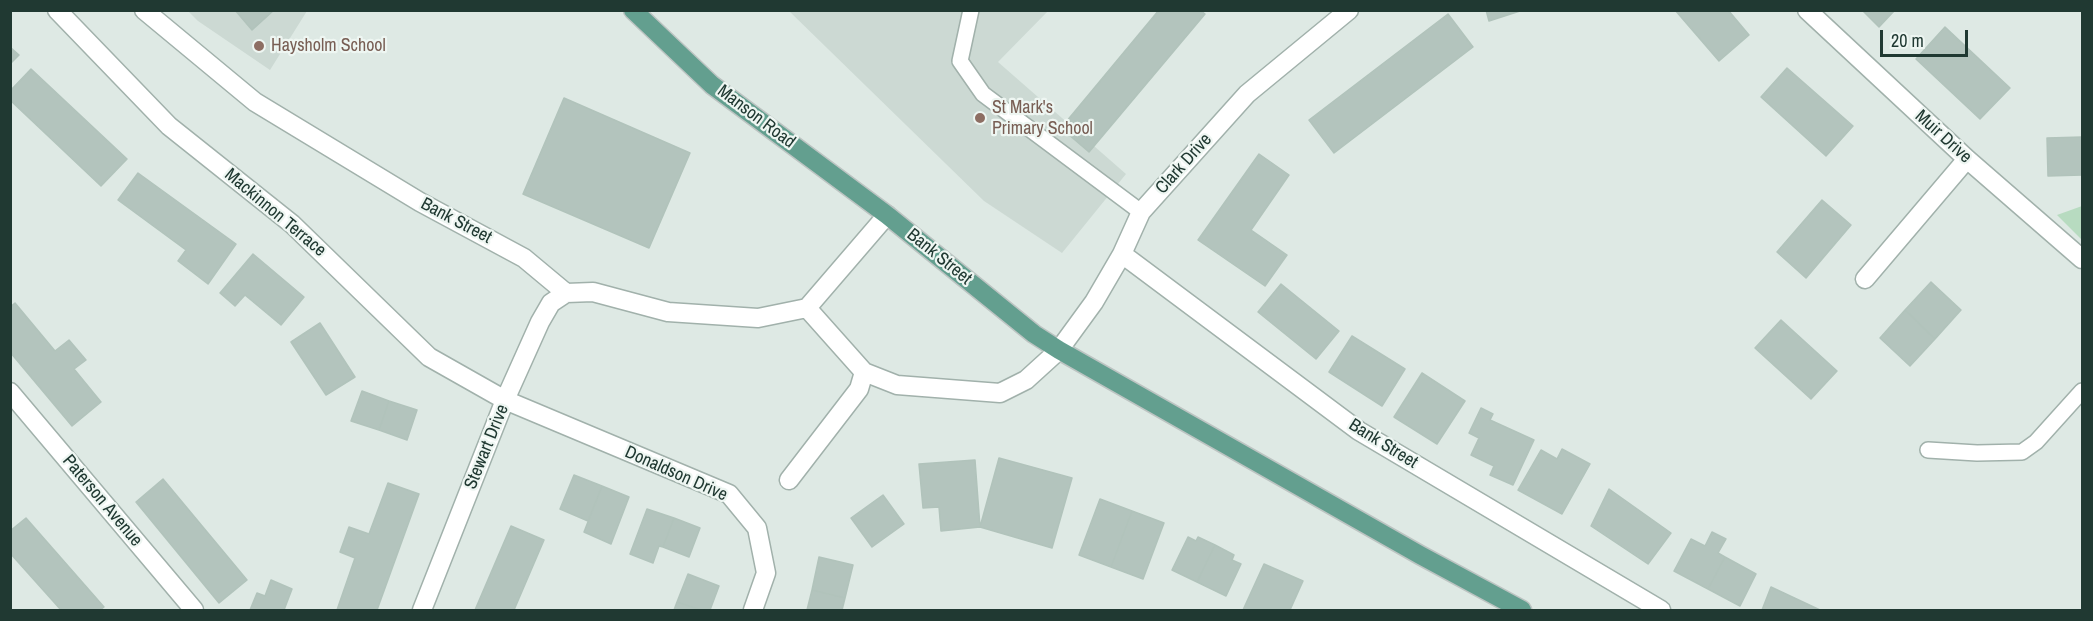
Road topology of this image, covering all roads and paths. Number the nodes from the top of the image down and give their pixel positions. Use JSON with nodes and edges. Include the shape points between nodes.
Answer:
{"nodes":[{"id":1,"x":57,"y":10,"type":"edge"},
{"id":2,"x":144,"y":10,"type":"edge"},
{"id":3,"x":633,"y":10,"type":"edge"},
{"id":4,"x":971,"y":10,"type":"edge"},
{"id":5,"x":1349,"y":10,"type":"edge"},
{"id":6,"x":1807,"y":10,"type":"edge"},
{"id":7,"x":1967,"y":159,"type":"junction"},
{"id":8,"x":1141,"y":212,"type":"junction"},
{"id":9,"x":887,"y":215,"type":"junction"},
{"id":10,"x":1122,"y":254,"type":"junction"},
{"id":11,"x":2082,"y":259,"type":"edge"},
{"id":12,"x":1865,"y":279,"type":"dead end"},
{"id":13,"x":567,"y":292,"type":"junction"},
{"id":14,"x":807,"y":308,"type":"junction"},
{"id":15,"x":1059,"y":350,"type":"junction"},
{"id":16,"x":864,"y":372,"type":"junction"},
{"id":17,"x":2082,"y":391,"type":"edge"},
{"id":18,"x":10,"y":392,"type":"edge"},
{"id":19,"x":506,"y":400,"type":"junction"},
{"id":20,"x":1928,"y":450,"type":"dead end"},
{"id":21,"x":789,"y":480,"type":"dead end"},
{"id":22,"x":194,"y":610,"type":"edge"},
{"id":23,"x":422,"y":610,"type":"edge"},
{"id":24,"x":753,"y":610,"type":"edge"},
{"id":25,"x":1522,"y":610,"type":"edge"},
{"id":26,"x":1661,"y":610,"type":"edge"}],
"edges":[{"from":1,"to":19,"type":"street","name":"Mackinnon Terrace","via":[[169,126],[292,224],[429,357]]},
{"from":2,"to":13,"type":"street","name":"Bank Street","via":[[255,102],[420,202],[524,258]]},
{"from":3,"to":9,"type":"main road","name":"Manson Road","via":[[712,85]]},
{"from":4,"to":8,"type":"lane","via":[[960,61],[982,94]]},
{"from":5,"to":8,"type":"street","name":"Clark Drive","via":[[1246,94]]},
{"from":6,"to":7,"type":"street","name":"Muir Drive"},
{"from":7,"to":11,"type":"street","name":"Muir Drive"},
{"from":7,"to":12,"type":"street"},
{"from":8,"to":10,"type":"street","name":"Clark Drive"},
{"from":9,"to":14,"type":"street"},
{"from":9,"to":15,"type":"main road","name":"Bank Street"},
{"from":10,"to":15,"type":"street","name":"Clark Drive"},
{"from":10,"to":26,"type":"street","name":"Bank Street","via":[[1359,431]]},
{"from":13,"to":14,"type":"street","via":[[593,292],[668,312],[724,316],[758,318]]},
{"from":13,"to":19,"type":"street","name":"Stewart Drive","via":[[545,312]]},
{"from":14,"to":16,"type":"street"},
{"from":15,"to":16,"type":"street","via":[[1026,380],[1000,393],[897,385]]},
{"from":15,"to":25,"type":"main road","name":"Bank Street"},
{"from":16,"to":21,"type":"street","via":[[859,389]]},
{"from":17,"to":20,"type":"lane","via":[[2022,452]]},
{"from":18,"to":22,"type":"street","name":"Paterson Avenue"},
{"from":19,"to":23,"type":"street","name":"Stewart Drive"},
{"from":19,"to":24,"type":"street","name":"Donaldson Drive","via":[[729,494],[757,528],[766,573]]}]}
